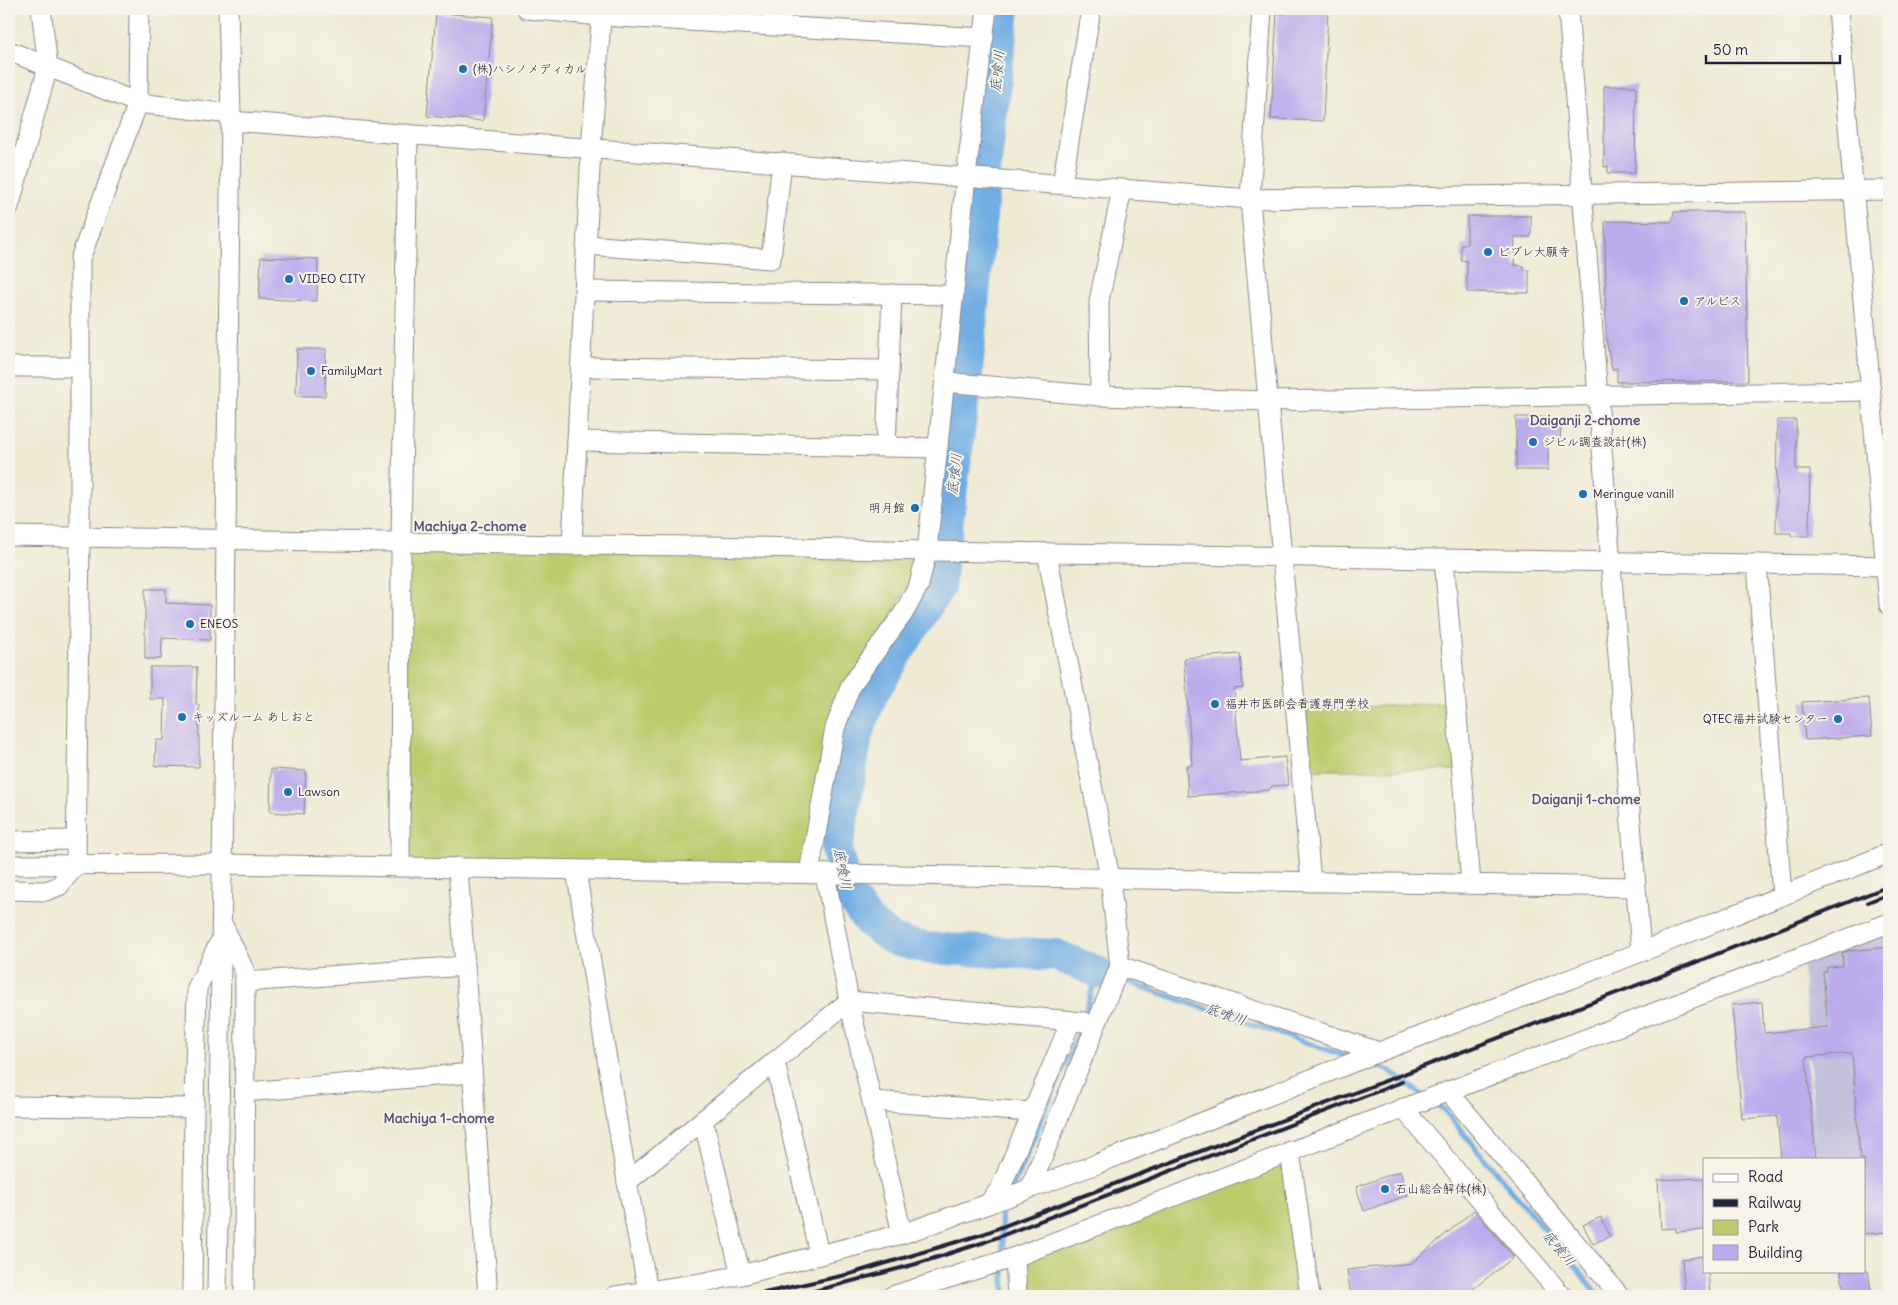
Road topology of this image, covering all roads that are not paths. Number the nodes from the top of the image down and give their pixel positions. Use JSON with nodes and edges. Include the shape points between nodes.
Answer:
{"nodes":[{"id":1,"x":41,"y":9,"type":"edge"},
{"id":2,"x":139,"y":9,"type":"edge"},
{"id":3,"x":228,"y":9,"type":"edge"},
{"id":4,"x":527,"y":9,"type":"edge"},
{"id":5,"x":986,"y":9,"type":"edge"},
{"id":6,"x":1091,"y":9,"type":"edge"},
{"id":7,"x":1262,"y":9,"type":"edge"},
{"id":8,"x":1568,"y":9,"type":"edge"},
{"id":9,"x":1838,"y":9,"type":"edge"},
{"id":10,"x":601,"y":13,"type":"edge"},
{"id":11,"x":675,"y":15,"type":"edge"},
{"id":12,"x":984,"y":38,"type":"junction"},
{"id":13,"x":9,"y":51,"type":"edge"},
{"id":14,"x":48,"y":67,"type":"junction"},
{"id":15,"x":138,"y":103,"type":"junction"},
{"id":16,"x":231,"y":118,"type":"junction"},
{"id":17,"x":408,"y":134,"type":"junction"},
{"id":18,"x":592,"y":148,"type":"junction"},
{"id":19,"x":782,"y":162,"type":"junction"},
{"id":20,"x":966,"y":176,"type":"junction"},
{"id":21,"x":1062,"y":184,"type":"junction"},
{"id":22,"x":1122,"y":189,"type":"junction"},
{"id":23,"x":1853,"y":190,"type":"junction"},
{"id":24,"x":1889,"y":190,"type":"edge"},
{"id":25,"x":1582,"y":194,"type":"junction"},
{"id":26,"x":1250,"y":199,"type":"junction"},
{"id":27,"x":9,"y":207,"type":"edge"},
{"id":28,"x":587,"y":245,"type":"junction"},
{"id":29,"x":584,"y":292,"type":"junction"},
{"id":30,"x":892,"y":294,"type":"junction"},
{"id":31,"x":954,"y":295,"type":"junction"},
{"id":32,"x":9,"y":367,"type":"edge"},
{"id":33,"x":80,"y":367,"type":"junction"},
{"id":34,"x":581,"y":367,"type":"junction"},
{"id":35,"x":889,"y":370,"type":"junction"},
{"id":36,"x":945,"y":382,"type":"junction"},
{"id":37,"x":1870,"y":391,"type":"junction"},
{"id":38,"x":1598,"y":395,"type":"junction"},
{"id":39,"x":1100,"y":396,"type":"junction"},
{"id":40,"x":1267,"y":401,"type":"junction"},
{"id":41,"x":578,"y":441,"type":"junction"},
{"id":42,"x":886,"y":447,"type":"junction"},
{"id":43,"x":938,"y":448,"type":"junction"},
{"id":44,"x":9,"y":536,"type":"edge"},
{"id":45,"x":80,"y":537,"type":"junction"},
{"id":46,"x":225,"y":540,"type":"junction"},
{"id":47,"x":401,"y":543,"type":"junction"},
{"id":48,"x":572,"y":545,"type":"junction"},
{"id":49,"x":927,"y":551,"type":"junction"},
{"id":50,"x":1047,"y":553,"type":"junction"},
{"id":51,"x":1281,"y":556,"type":"junction"},
{"id":52,"x":1444,"y":559,"type":"junction"},
{"id":53,"x":1612,"y":562,"type":"junction"},
{"id":54,"x":1757,"y":564,"type":"junction"},
{"id":55,"x":1888,"y":566,"type":"edge"},
{"id":56,"x":1889,"y":605,"type":"edge"},
{"id":57,"x":9,"y":840,"type":"edge"},
{"id":58,"x":76,"y":840,"type":"junction"},
{"id":59,"x":1889,"y":853,"type":"edge"},
{"id":60,"x":222,"y":864,"type":"junction"},
{"id":61,"x":9,"y":865,"type":"edge"},
{"id":62,"x":76,"y":865,"type":"junction"},
{"id":63,"x":400,"y":867,"type":"junction"},
{"id":64,"x":458,"y":868,"type":"junction"},
{"id":65,"x":576,"y":870,"type":"junction"},
{"id":66,"x":817,"y":874,"type":"junction"},
{"id":67,"x":1110,"y":878,"type":"junction"},
{"id":68,"x":1311,"y":882,"type":"junction"},
{"id":69,"x":1472,"y":884,"type":"junction"},
{"id":70,"x":1636,"y":887,"type":"junction"},
{"id":71,"x":9,"y":890,"type":"edge"},
{"id":72,"x":1782,"y":896,"type":"junction"},
{"id":73,"x":221,"y":921,"type":"junction"},
{"id":74,"x":1889,"y":923,"type":"edge"},
{"id":75,"x":221,"y":940,"type":"junction"},
{"id":76,"x":1640,"y":952,"type":"junction"},
{"id":77,"x":465,"y":966,"type":"junction"},
{"id":78,"x":1120,"y":966,"type":"junction"},
{"id":79,"x":245,"y":982,"type":"junction"},
{"id":80,"x":849,"y":1001,"type":"junction"},
{"id":81,"x":1071,"y":1021,"type":"junction"},
{"id":82,"x":1097,"y":1023,"type":"junction"},
{"id":83,"x":1379,"y":1052,"type":"junction"},
{"id":84,"x":775,"y":1062,"type":"junction"},
{"id":85,"x":472,"y":1073,"type":"junction"},
{"id":86,"x":1448,"y":1091,"type":"junction"},
{"id":87,"x":244,"y":1092,"type":"junction"},
{"id":88,"x":872,"y":1101,"type":"junction"},
{"id":89,"x":9,"y":1106,"type":"edge"},
{"id":90,"x":194,"y":1108,"type":"junction"},
{"id":91,"x":1403,"y":1108,"type":"junction"},
{"id":92,"x":1032,"y":1112,"type":"junction"},
{"id":93,"x":703,"y":1120,"type":"junction"},
{"id":94,"x":1290,"y":1151,"type":"junction"},
{"id":95,"x":628,"y":1182,"type":"junction"},
{"id":96,"x":1030,"y":1188,"type":"junction"},
{"id":97,"x":988,"y":1204,"type":"junction"},
{"id":98,"x":902,"y":1234,"type":"junction"},
{"id":99,"x":819,"y":1254,"type":"junction"},
{"id":100,"x":1015,"y":1257,"type":"junction"},
{"id":101,"x":740,"y":1275,"type":"junction"},
{"id":102,"x":658,"y":1292,"type":"edge"},
{"id":103,"x":192,"y":1296,"type":"edge"},
{"id":104,"x":217,"y":1296,"type":"edge"},
{"id":105,"x":244,"y":1296,"type":"edge"},
{"id":106,"x":488,"y":1296,"type":"edge"},
{"id":107,"x":615,"y":1296,"type":"edge"},
{"id":108,"x":892,"y":1296,"type":"edge"},
{"id":109,"x":1017,"y":1296,"type":"edge"},
{"id":110,"x":1310,"y":1296,"type":"edge"},
{"id":111,"x":1562,"y":1296,"type":"edge"},
{"id":112,"x":1620,"y":1296,"type":"edge"}],
"edges":[{"from":1,"to":14,"type":"street"},
{"from":2,"to":15,"type":"street"},
{"from":3,"to":16,"type":"street"},
{"from":4,"to":10,"type":"street"},
{"from":5,"to":12,"type":"street"},
{"from":6,"to":21,"type":"street"},
{"from":7,"to":26,"type":"street"},
{"from":8,"to":25,"type":"street"},
{"from":9,"to":23,"type":"street"},
{"from":10,"to":11,"type":"street"},
{"from":10,"to":18,"type":"street"},
{"from":11,"to":12,"type":"street"},
{"from":12,"to":20,"type":"street"},
{"from":13,"to":14,"type":"street"},
{"from":14,"to":15,"type":"street"},
{"from":14,"to":27,"type":"street"},
{"from":15,"to":16,"type":"street"},
{"from":15,"to":33,"type":"street","via":[[80,259]]},
{"from":16,"to":17,"type":"street"},
{"from":16,"to":46,"type":"street"},
{"from":17,"to":18,"type":"street"},
{"from":17,"to":47,"type":"street"},
{"from":18,"to":19,"type":"street"},
{"from":18,"to":28,"type":"street"},
{"from":19,"to":20,"type":"street"},
{"from":19,"to":28,"type":"street","via":[[771,260]]},
{"from":20,"to":21,"type":"street"},
{"from":20,"to":31,"type":"street"},
{"from":21,"to":22,"type":"street"},
{"from":22,"to":26,"type":"street"},
{"from":22,"to":39,"type":"street","via":[[1099,301]]},
{"from":23,"to":24,"type":"street"},
{"from":23,"to":25,"type":"street"},
{"from":23,"to":37,"type":"street"},
{"from":25,"to":26,"type":"street"},
{"from":25,"to":38,"type":"street"},
{"from":26,"to":40,"type":"street"},
{"from":28,"to":29,"type":"street"},
{"from":29,"to":30,"type":"street"},
{"from":29,"to":34,"type":"street"},
{"from":30,"to":31,"type":"street"},
{"from":30,"to":35,"type":"street"},
{"from":31,"to":36,"type":"street"},
{"from":32,"to":33,"type":"street"},
{"from":33,"to":45,"type":"street"},
{"from":34,"to":35,"type":"street"},
{"from":34,"to":41,"type":"street"},
{"from":35,"to":42,"type":"street"},
{"from":36,"to":39,"type":"street"},
{"from":36,"to":43,"type":"street"},
{"from":37,"to":38,"type":"street"},
{"from":37,"to":55,"type":"street"},
{"from":38,"to":40,"type":"street"},
{"from":38,"to":53,"type":"street"},
{"from":39,"to":40,"type":"street"},
{"from":40,"to":51,"type":"street"},
{"from":41,"to":42,"type":"street"},
{"from":41,"to":48,"type":"street"},
{"from":42,"to":43,"type":"street"},
{"from":43,"to":49,"type":"street"},
{"from":44,"to":45,"type":"street"},
{"from":45,"to":46,"type":"street"},
{"from":45,"to":58,"type":"street"},
{"from":46,"to":47,"type":"street"},
{"from":46,"to":60,"type":"street"},
{"from":47,"to":48,"type":"street"},
{"from":47,"to":63,"type":"street"},
{"from":48,"to":49,"type":"street"},
{"from":49,"to":50,"type":"street"},
{"from":49,"to":66,"type":"street","via":[[919,585],[903,614],[851,685],[836,728]]},
{"from":50,"to":51,"type":"street"},
{"from":50,"to":67,"type":"street"},
{"from":51,"to":52,"type":"street"},
{"from":51,"to":68,"type":"street"},
{"from":52,"to":53,"type":"street"},
{"from":52,"to":69,"type":"street"},
{"from":53,"to":54,"type":"street"},
{"from":53,"to":70,"type":"street"},
{"from":54,"to":55,"type":"street"},
{"from":54,"to":72,"type":"street"},
{"from":55,"to":56,"type":"street"},
{"from":57,"to":58,"type":"street"},
{"from":58,"to":62,"type":"street"},
{"from":59,"to":72,"type":"street"},
{"from":60,"to":62,"type":"street"},
{"from":60,"to":63,"type":"street"},
{"from":60,"to":73,"type":"street"},
{"from":61,"to":62,"type":"street"},
{"from":62,"to":71,"type":"street","via":[[59,886],[46,891]]},
{"from":63,"to":64,"type":"street"},
{"from":64,"to":65,"type":"street"},
{"from":64,"to":77,"type":"street"},
{"from":65,"to":66,"type":"street"},
{"from":65,"to":95,"type":"street"},
{"from":66,"to":67,"type":"street"},
{"from":66,"to":80,"type":"street"},
{"from":67,"to":68,"type":"street"},
{"from":67,"to":78,"type":"street"},
{"from":68,"to":69,"type":"street"},
{"from":69,"to":70,"type":"street"},
{"from":70,"to":76,"type":"street"},
{"from":72,"to":76,"type":"street"},
{"from":73,"to":75,"type":"street"},
{"from":73,"to":79,"type":"street","via":[[245,972]]},
{"from":74,"to":86,"type":"street"},
{"from":75,"to":90,"type":"street","via":[[197,988]]},
{"from":75,"to":104,"type":"street"},
{"from":76,"to":83,"type":"street"},
{"from":77,"to":79,"type":"street"},
{"from":77,"to":85,"type":"street"},
{"from":78,"to":82,"type":"street"},
{"from":78,"to":83,"type":"street"},
{"from":79,"to":87,"type":"street"},
{"from":80,"to":81,"type":"street"},
{"from":80,"to":84,"type":"street"},
{"from":80,"to":88,"type":"street"},
{"from":81,"to":82,"type":"street"},
{"from":81,"to":92,"type":"street"},
{"from":82,"to":96,"type":"street"},
{"from":83,"to":96,"type":"street"},
{"from":84,"to":93,"type":"street"},
{"from":84,"to":99,"type":"street"},
{"from":85,"to":87,"type":"street"},
{"from":85,"to":106,"type":"street"},
{"from":86,"to":91,"type":"street"},
{"from":86,"to":112,"type":"street"},
{"from":87,"to":105,"type":"street"},
{"from":88,"to":92,"type":"street"},
{"from":88,"to":98,"type":"street"},
{"from":89,"to":90,"type":"street"},
{"from":90,"to":103,"type":"street"},
{"from":91,"to":94,"type":"street"},
{"from":91,"to":111,"type":"street"},
{"from":92,"to":97,"type":"street","via":[[1000,1189]]},
{"from":93,"to":95,"type":"street"},
{"from":93,"to":101,"type":"street"},
{"from":94,"to":100,"type":"street"},
{"from":94,"to":110,"type":"street"},
{"from":95,"to":102,"type":"street"},
{"from":96,"to":97,"type":"street"},
{"from":97,"to":98,"type":"street"},
{"from":98,"to":99,"type":"street"},
{"from":99,"to":101,"type":"street"},
{"from":100,"to":108,"type":"street"},
{"from":100,"to":109,"type":"street"},
{"from":101,"to":102,"type":"street"},
{"from":102,"to":107,"type":"street"}]}
